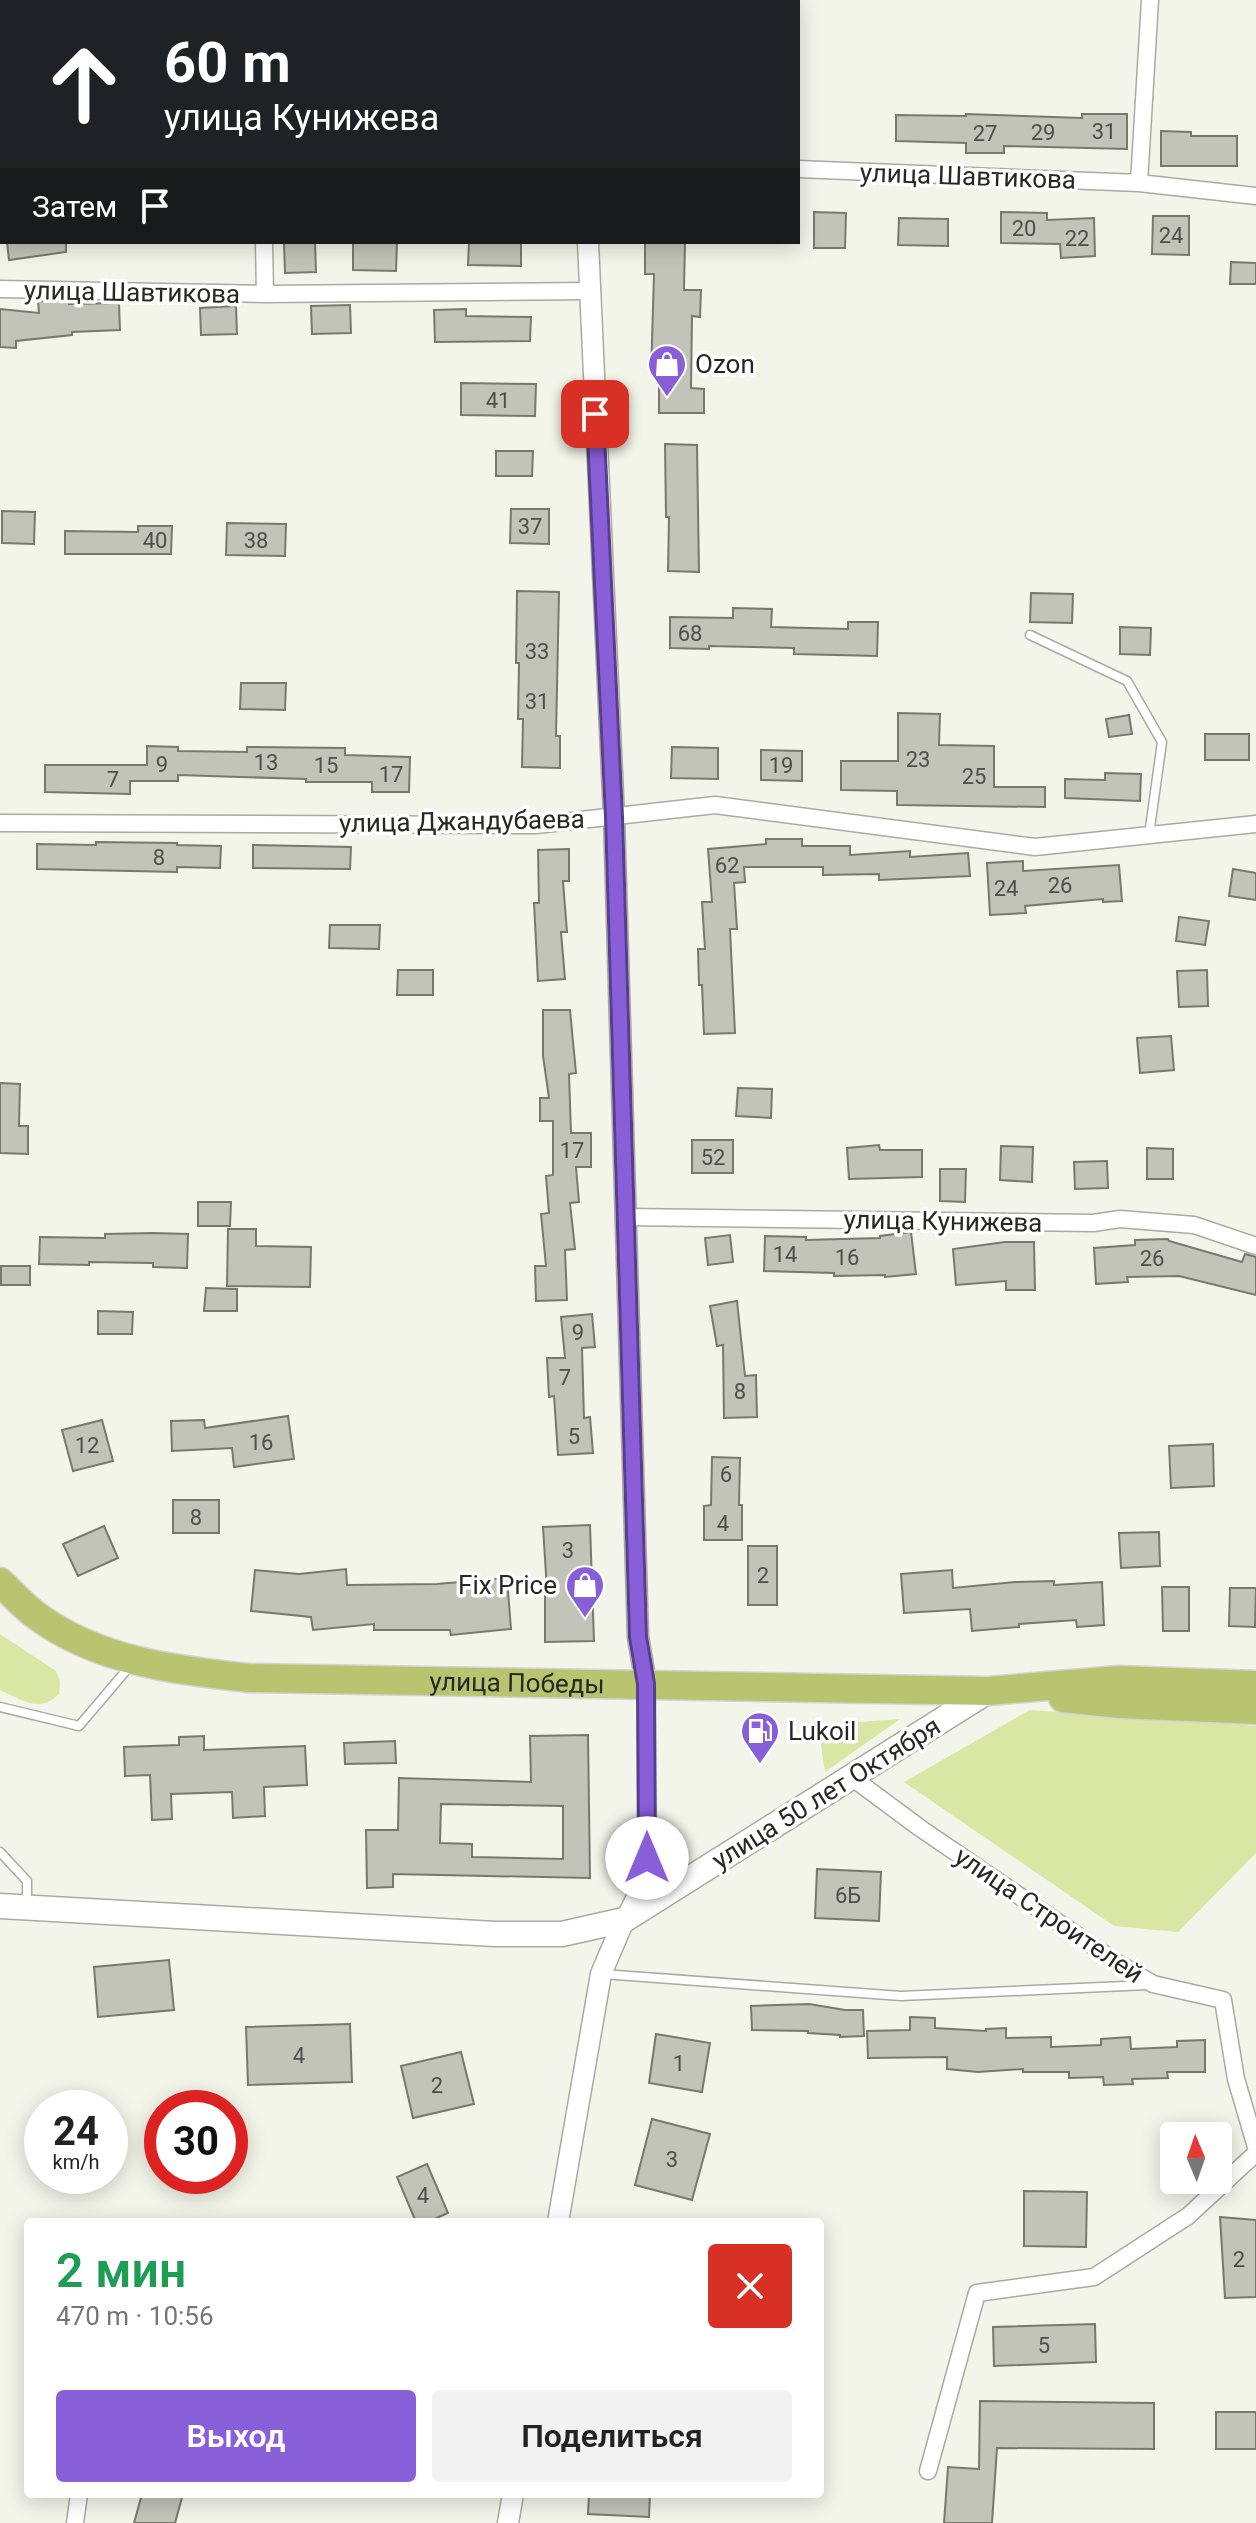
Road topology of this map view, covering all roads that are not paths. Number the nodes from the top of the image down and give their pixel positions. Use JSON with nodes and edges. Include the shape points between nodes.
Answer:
{"nodes":[{"id":1,"x":1150,"y":0,"type":"edge"},
{"id":2,"x":800,"y":169,"type":"edge"},
{"id":3,"x":1139,"y":183,"type":"junction"},
{"id":4,"x":1256,"y":196,"type":"edge"},
{"id":5,"x":264,"y":244,"type":"edge"},
{"id":6,"x":588,"y":244,"type":"edge"},
{"id":7,"x":0,"y":289,"type":"edge"},
{"id":8,"x":589,"y":291,"type":"junction"},
{"id":9,"x":265,"y":294,"type":"junction"},
{"id":10,"x":1030,"y":635,"type":"dead end"},
{"id":11,"x":614,"y":817,"type":"junction"},
{"id":12,"x":0,"y":823,"type":"edge"},
{"id":13,"x":1256,"y":824,"type":"edge"},
{"id":14,"x":1231,"y":827,"type":"junction"},
{"id":15,"x":1149,"y":835,"type":"junction"},
{"id":16,"x":1256,"y":837,"type":"edge"},
{"id":17,"x":626,"y":1217,"type":"junction"},
{"id":18,"x":1256,"y":1246,"type":"edge"},
{"id":19,"x":0,"y":1582,"type":"edge"},
{"id":20,"x":135,"y":1660,"type":"junction"},
{"id":21,"x":646,"y":1684,"type":"junction"},
{"id":22,"x":1256,"y":1685,"type":"edge"},
{"id":23,"x":994,"y":1691,"type":"junction"},
{"id":24,"x":0,"y":1707,"type":"edge"},
{"id":25,"x":1256,"y":1710,"type":"edge"},
{"id":26,"x":850,"y":1776,"type":"junction"},
{"id":27,"x":0,"y":1852,"type":"edge"},
{"id":28,"x":0,"y":1906,"type":"edge"},
{"id":29,"x":27,"y":1908,"type":"junction"},
{"id":30,"x":624,"y":1920,"type":"junction"},
{"id":31,"x":601,"y":1974,"type":"junction"},
{"id":32,"x":1153,"y":1984,"type":"junction"},
{"id":33,"x":1256,"y":2147,"type":"edge"},
{"id":34,"x":1256,"y":2153,"type":"edge"},
{"id":35,"x":560,"y":2215,"type":"edge"},
{"id":36,"x":928,"y":2471,"type":"dead end"},
{"id":37,"x":78,"y":2498,"type":"edge"},
{"id":38,"x":512,"y":2498,"type":"edge"},
{"id":39,"x":75,"y":2523,"type":"edge"},
{"id":40,"x":508,"y":2523,"type":"edge"}],
"edges":[{"from":1,"to":3,"type":"street"},
{"from":2,"to":3,"type":"street","name":"улица Шавтикова"},
{"from":3,"to":4,"type":"street","name":"улица Шавтикова"},
{"from":5,"to":9,"type":"street","name":"улица Шавтикова"},
{"from":6,"to":8,"type":"street"},
{"from":7,"to":9,"type":"street","name":"улица Шавтикова"},
{"from":8,"to":9,"type":"street","name":"улица Шавтикова"},
{"from":8,"to":11,"type":"street"},
{"from":10,"to":15,"type":"lane","via":[[1127,681],[1162,742]]},
{"from":11,"to":12,"type":"street","name":"улица Джандубаева","via":[[536,825]]},
{"from":11,"to":15,"type":"street","name":"улица Джандубаева","via":[[715,805],[1035,847]]},
{"from":11,"to":17,"type":"street"},
{"from":13,"to":14,"type":"street","name":"улица Джандубаева"},
{"from":14,"to":15,"type":"street","name":"улица Джандубаева"},
{"from":14,"to":16,"type":"street"},
{"from":17,"to":18,"type":"street","name":"улица Кунижева","via":[[1093,1223],[1120,1219],[1194,1225]]},
{"from":17,"to":21,"type":"street","via":[[638,1637]]},
{"from":19,"to":20,"type":"highway","name":"улица Победы","via":[[36,1615],[83,1644]]},
{"from":20,"to":21,"type":"highway","name":"улица Победы","via":[[248,1678]]},
{"from":20,"to":24,"type":"lane","via":[[79,1726]]},
{"from":21,"to":23,"type":"highway","name":"улица Победы"},
{"from":21,"to":30,"type":"street","via":[[647,1872]]},
{"from":22,"to":23,"type":"highway","name":"улица Победы","via":[[1119,1680]]},
{"from":23,"to":25,"type":"highway","name":"улица Победы"},
{"from":23,"to":26,"type":"main road","name":"улица 50 лет Октября"},
{"from":26,"to":30,"type":"main road","name":"улица 50 лет Октября"},
{"from":26,"to":32,"type":"street","name":"улица Строителей"},
{"from":27,"to":29,"type":"lane","via":[[27,1881]]},
{"from":28,"to":29,"type":"main road","name":"улица 50 лет Октября"},
{"from":29,"to":30,"type":"main road","name":"улица 50 лет Октября","via":[[495,1934],[562,1934]]},
{"from":30,"to":31,"type":"street"},
{"from":31,"to":32,"type":"lane","via":[[901,1996]]},
{"from":31,"to":35,"type":"street"},
{"from":32,"to":33,"type":"street","name":"улица Строителей","via":[[1223,2000],[1236,2079]]},
{"from":34,"to":36,"type":"street","via":[[1188,2216],[1094,2277],[977,2293]]},
{"from":37,"to":39,"type":"street"},
{"from":38,"to":40,"type":"street"}]}
